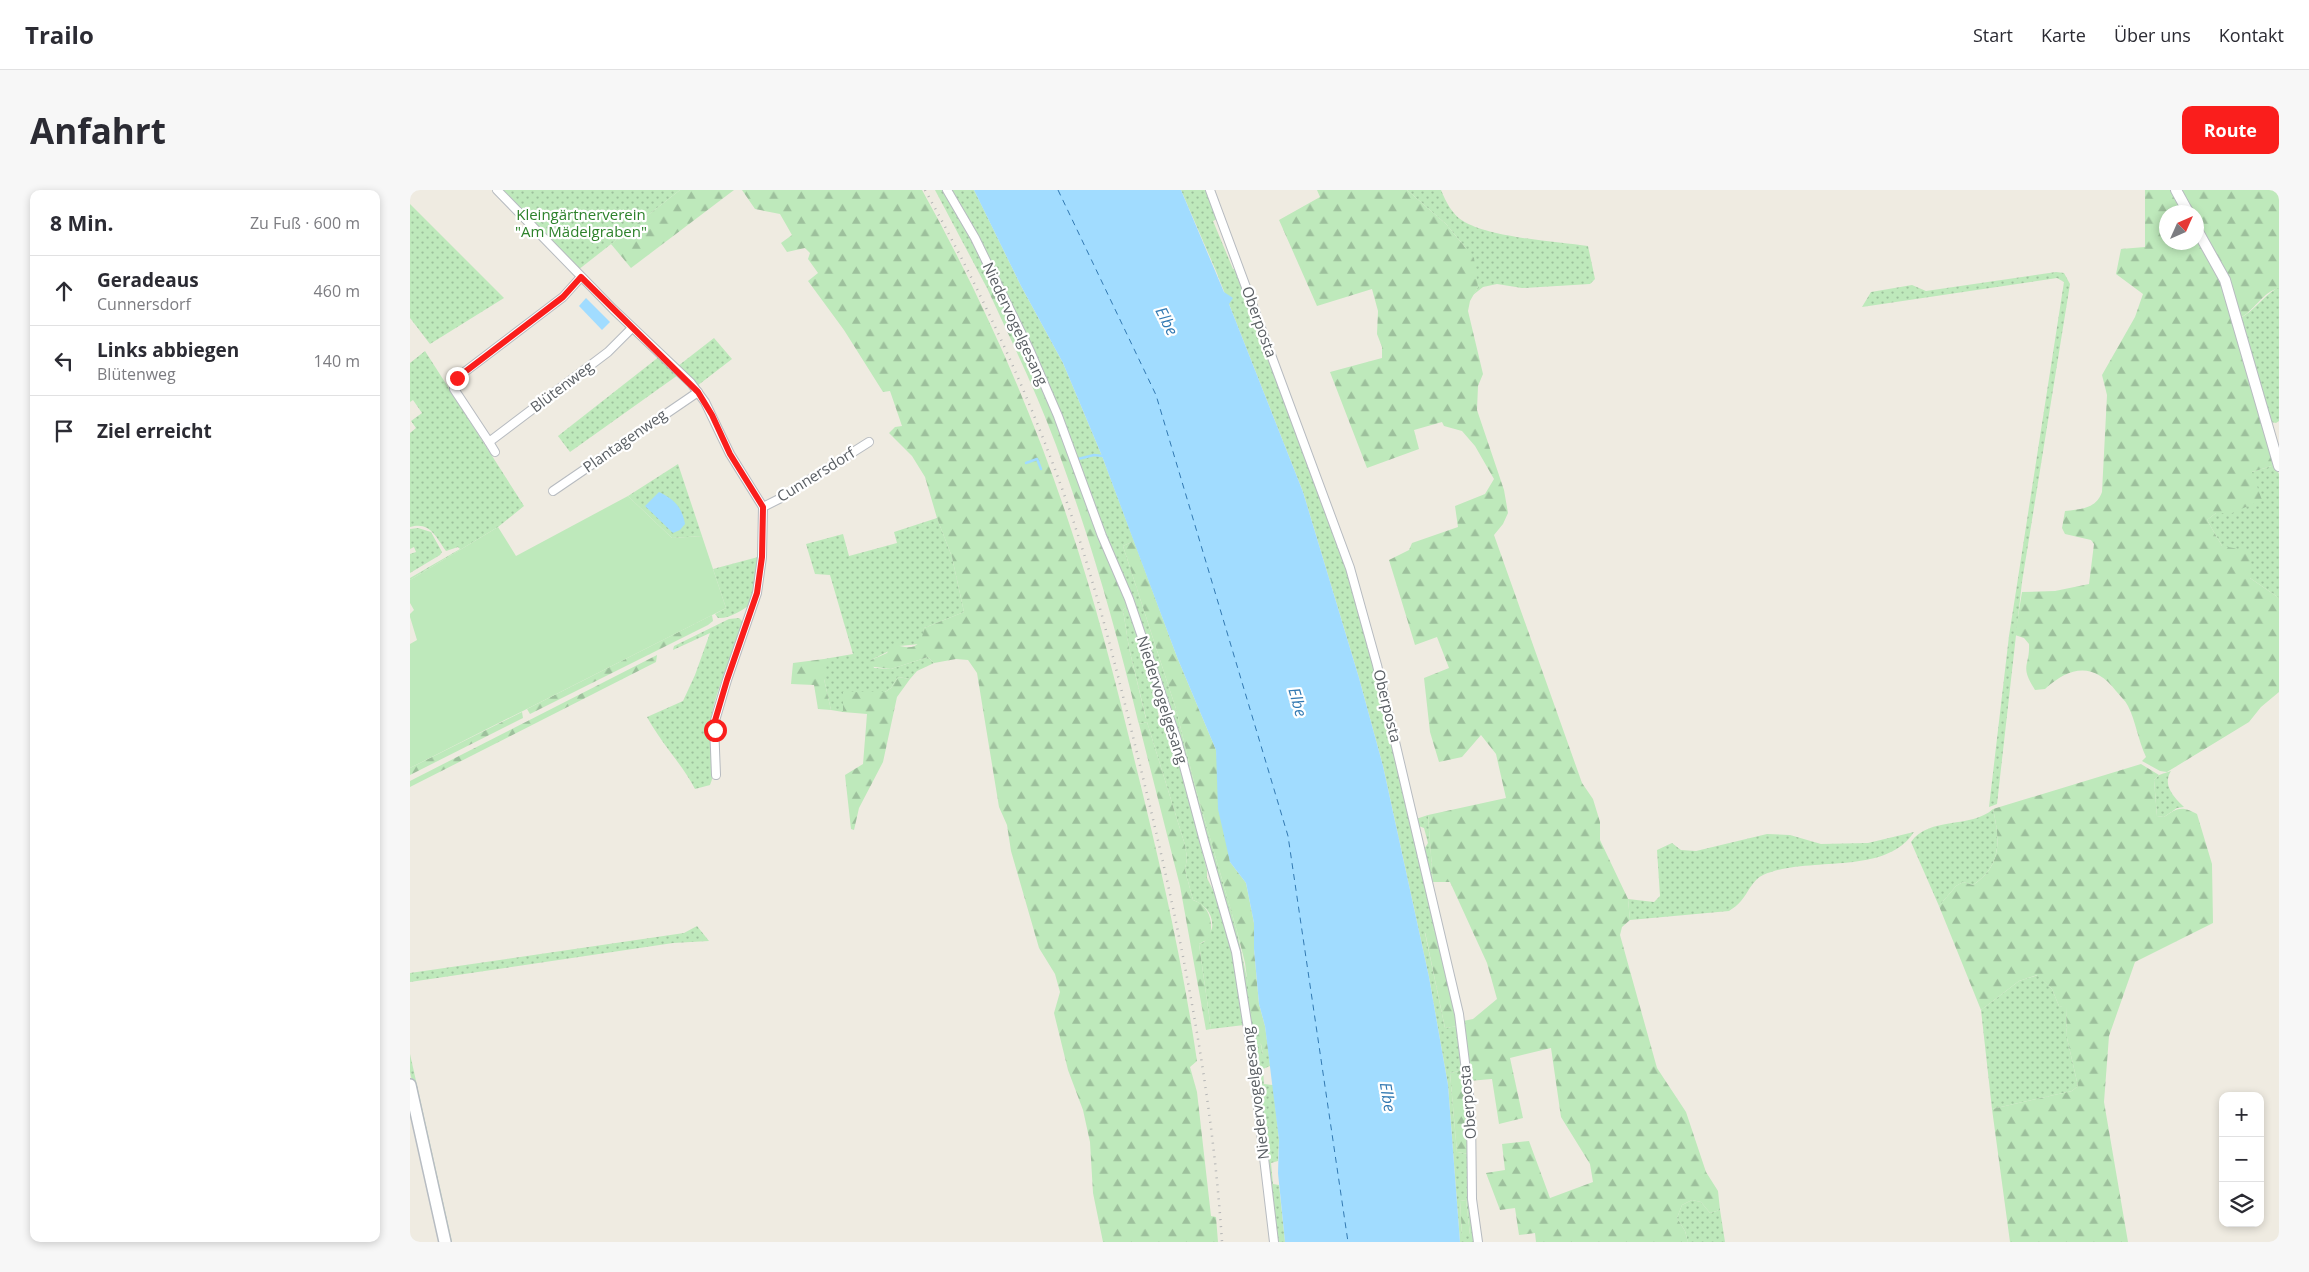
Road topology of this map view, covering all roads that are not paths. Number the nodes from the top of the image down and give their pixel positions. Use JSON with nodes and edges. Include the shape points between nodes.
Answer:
{"nodes":[{"id":1,"x":497,"y":190,"type":"edge"},
{"id":2,"x":947,"y":190,"type":"edge"},
{"id":3,"x":1210,"y":190,"type":"edge"},
{"id":4,"x":2176,"y":190,"type":"edge"},
{"id":5,"x":2184,"y":205,"type":"edge"},
{"id":6,"x":2204,"y":242,"type":"edge"},
{"id":7,"x":581,"y":277,"type":"junction"},
{"id":8,"x":632,"y":328,"type":"junction"},
{"id":9,"x":698,"y":392,"type":"junction"},
{"id":10,"x":489,"y":442,"type":"junction"},
{"id":11,"x":869,"y":442,"type":"dead end"},
{"id":12,"x":495,"y":452,"type":"dead end"},
{"id":13,"x":2279,"y":466,"type":"edge"},
{"id":14,"x":553,"y":492,"type":"dead end"},
{"id":15,"x":763,"y":507,"type":"junction"},
{"id":16,"x":716,"y":776,"type":"dead end"},
{"id":17,"x":410,"y":1085,"type":"edge"},
{"id":18,"x":445,"y":1242,"type":"edge"},
{"id":19,"x":1274,"y":1242,"type":"edge"},
{"id":20,"x":1478,"y":1242,"type":"edge"}],
"edges":[{"from":1,"to":7,"type":"street","name":"Cunnersdorf"},
{"from":2,"to":19,"type":"street","name":"Niedervogelgesang","via":[[975,238],[1058,416],[1129,599],[1177,740],[1238,960]]},
{"from":3,"to":20,"type":"street","name":"Oberposta","via":[[1350,568],[1377,665],[1459,1014],[1471,1112],[1472,1198]]},
{"from":4,"to":5,"type":"street"},
{"from":6,"to":13,"type":"street","via":[[2225,280]]},
{"from":7,"to":8,"type":"street","name":"Cunnersdorf"},
{"from":7,"to":10,"type":"street","via":[[563,297],[454,380],[454,388]]},
{"from":8,"to":9,"type":"street","name":"Cunnersdorf"},
{"from":8,"to":10,"type":"street","name":"Blütenweg","via":[[608,352]]},
{"from":9,"to":14,"type":"street","name":"Plantagenweg"},
{"from":9,"to":15,"type":"street","name":"Cunnersdorf","via":[[730,454]]},
{"from":10,"to":12,"type":"street"},
{"from":11,"to":15,"type":"street","name":"Cunnersdorf"},
{"from":15,"to":16,"type":"street","name":"Cunnersdorf","via":[[757,593],[714,724]]},
{"from":17,"to":18,"type":"main road"}]}
